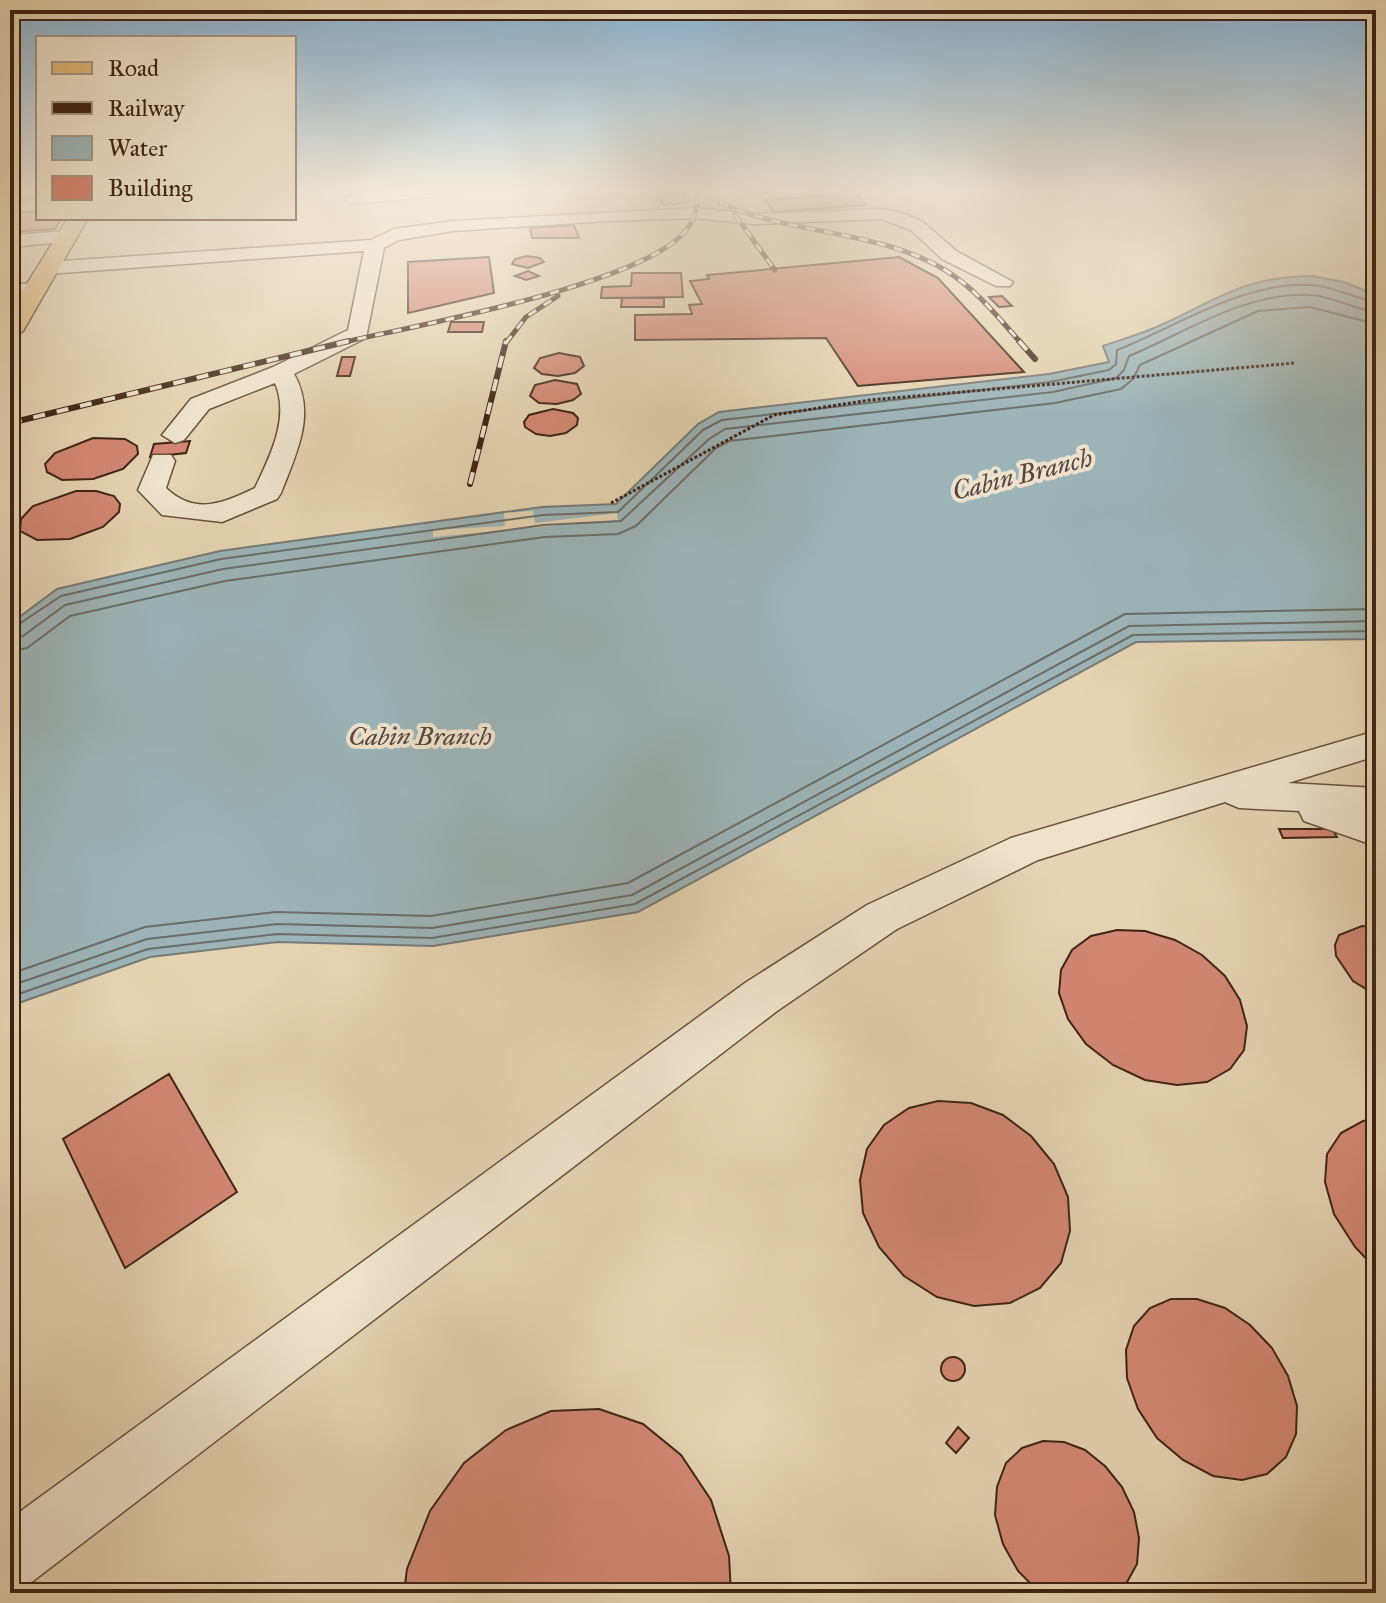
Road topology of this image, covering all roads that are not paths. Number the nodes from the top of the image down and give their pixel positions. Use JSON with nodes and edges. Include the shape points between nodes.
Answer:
{"nodes":[{"id":1,"x":51,"y":264,"type":"edge"},
{"id":2,"x":108,"y":264,"type":"edge"},
{"id":3,"x":371,"y":264,"type":"edge"},
{"id":4,"x":967,"y":264,"type":"edge"},
{"id":5,"x":48,"y":268,"type":"junction"},
{"id":6,"x":1003,"y":282,"type":"dead end"},
{"id":7,"x":35,"y":289,"type":"junction"},
{"id":8,"x":10,"y":291,"type":"edge"},
{"id":9,"x":12,"y":325,"type":"edge"},
{"id":10,"x":281,"y":372,"type":"junction"},
{"id":11,"x":175,"y":435,"type":"dead end"},
{"id":12,"x":162,"y":461,"type":"dead end"},
{"id":13,"x":1376,"y":743,"type":"edge"},
{"id":14,"x":1214,"y":792,"type":"junction"},
{"id":15,"x":1271,"y":796,"type":"junction"},
{"id":16,"x":1376,"y":802,"type":"edge"},
{"id":17,"x":1376,"y":831,"type":"edge"},
{"id":18,"x":10,"y":1558,"type":"edge"}],
"edges":[{"from":1,"to":5,"type":"main road"},
{"from":2,"to":5,"type":"street"},
{"from":3,"to":10,"type":"street","via":[[358,333]]},
{"from":4,"to":6,"type":"street"},
{"from":5,"to":7,"type":"main road"},
{"from":7,"to":8,"type":"street"},
{"from":7,"to":9,"type":"main road"},
{"from":10,"to":11,"type":"street","via":[[200,404]]},
{"from":10,"to":12,"type":"street","via":[[296,408],[267,493],[222,514],[172,509],[152,490]]},
{"from":13,"to":14,"type":"street"},
{"from":14,"to":15,"type":"street"},
{"from":14,"to":18,"type":"street","via":[[1025,849],[882,917],[761,997]]},
{"from":15,"to":16,"type":"street"},
{"from":15,"to":17,"type":"street"}]}
